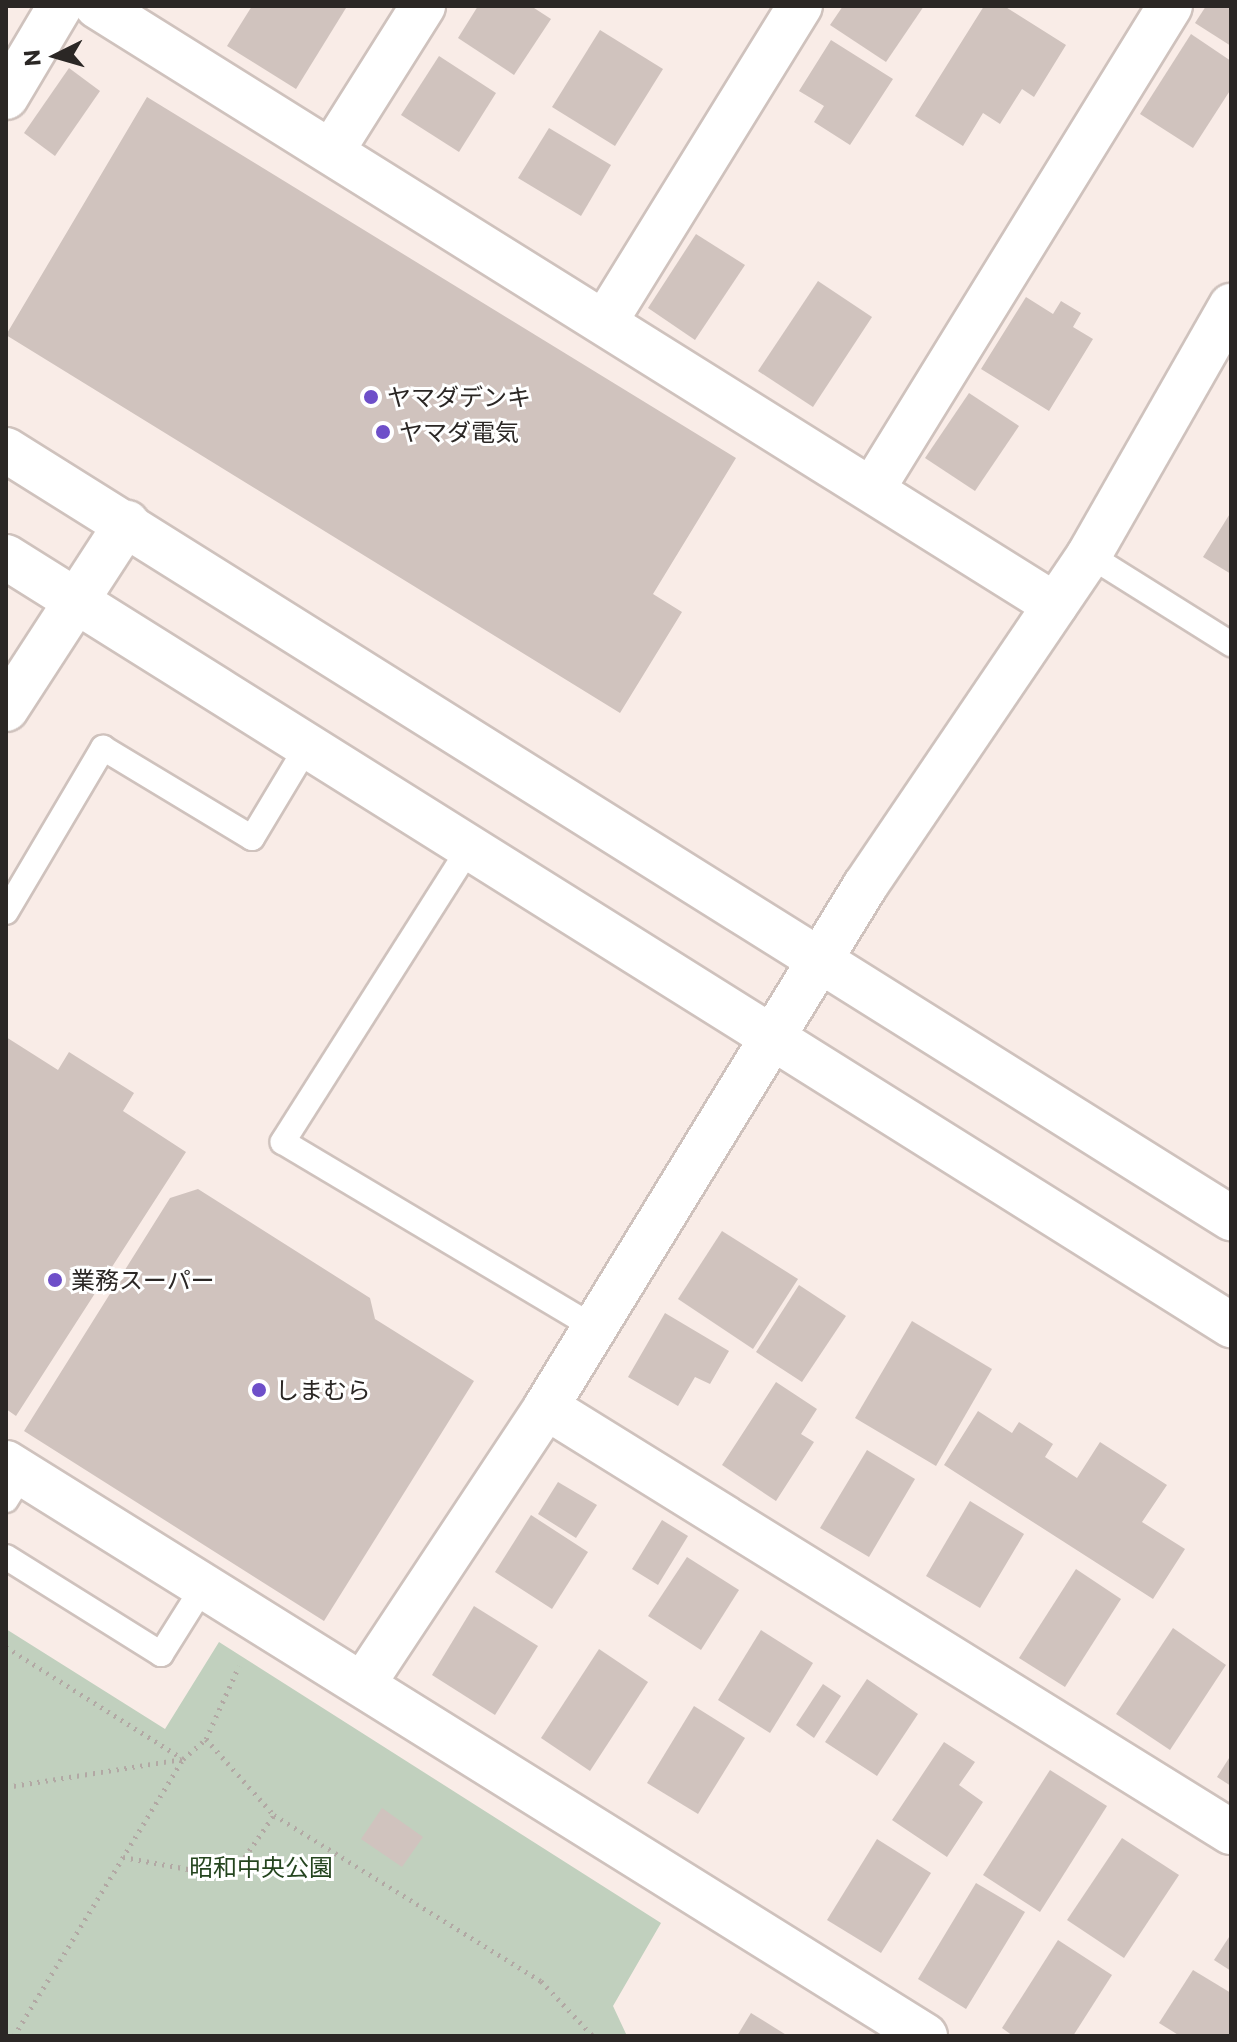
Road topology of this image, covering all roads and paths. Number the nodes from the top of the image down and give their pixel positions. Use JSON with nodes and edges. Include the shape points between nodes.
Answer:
{"nodes":[{"id":1,"x":60,"y":6,"type":"edge"},
{"id":2,"x":97,"y":6,"type":"edge"},
{"id":3,"x":423,"y":6,"type":"edge"},
{"id":4,"x":800,"y":6,"type":"edge"},
{"id":5,"x":1170,"y":6,"type":"edge"},
{"id":6,"x":6,"y":97,"type":"edge"},
{"id":7,"x":333,"y":149,"type":"junction"},
{"id":8,"x":1231,"y":306,"type":"edge"},
{"id":9,"x":606,"y":320,"type":"junction"},
{"id":10,"x":6,"y":450,"type":"edge"},
{"id":11,"x":873,"y":488,"type":"junction"},
{"id":12,"x":127,"y":523,"type":"junction"},
{"id":13,"x":1089,"y":555,"type":"junction"},
{"id":14,"x":6,"y":557,"type":"edge"},
{"id":15,"x":75,"y":601,"type":"junction"},
{"id":16,"x":1055,"y":605,"type":"junction"},
{"id":17,"x":1231,"y":644,"type":"edge"},
{"id":18,"x":6,"y":709,"type":"edge"},
{"id":19,"x":306,"y":748,"type":"junction"},
{"id":20,"x":468,"y":850,"type":"junction"},
{"id":21,"x":6,"y":912,"type":"edge"},
{"id":22,"x":820,"y":959,"type":"junction"},
{"id":23,"x":770,"y":1040,"type":"junction"},
{"id":24,"x":1231,"y":1218,"type":"edge"},
{"id":25,"x":1231,"y":1325,"type":"edge"},
{"id":26,"x":595,"y":1328,"type":"junction"},
{"id":27,"x":546,"y":1407,"type":"junction"},
{"id":28,"x":12,"y":1479,"type":"edge"},
{"id":29,"x":6,"y":1557,"type":"edge"},
{"id":30,"x":203,"y":1587,"type":"junction"},
{"id":31,"x":6,"y":1647,"type":"edge"},
{"id":32,"x":245,"y":1653,"type":"dead end"},
{"id":33,"x":363,"y":1684,"type":"junction"},
{"id":34,"x":206,"y":1739,"type":"junction"},
{"id":35,"x":183,"y":1759,"type":"junction"},
{"id":36,"x":6,"y":1787,"type":"edge"},
{"id":37,"x":274,"y":1815,"type":"junction"},
{"id":38,"x":1231,"y":1832,"type":"edge"},
{"id":39,"x":123,"y":1857,"type":"junction"},
{"id":40,"x":14,"y":2036,"type":"edge"},
{"id":41,"x":593,"y":2036,"type":"edge"},
{"id":42,"x":925,"y":2036,"type":"edge"}],
"edges":[{"from":1,"to":6,"type":"street"},
{"from":2,"to":7,"type":"street"},
{"from":3,"to":7,"type":"street"},
{"from":4,"to":9,"type":"street"},
{"from":5,"to":11,"type":"street"},
{"from":7,"to":9,"type":"street"},
{"from":8,"to":13,"type":"street"},
{"from":9,"to":11,"type":"street"},
{"from":10,"to":12,"type":"street"},
{"from":11,"to":16,"type":"street"},
{"from":12,"to":15,"type":"street"},
{"from":12,"to":22,"type":"street"},
{"from":13,"to":16,"type":"street"},
{"from":13,"to":17,"type":"lane"},
{"from":14,"to":15,"type":"street"},
{"from":15,"to":18,"type":"street"},
{"from":15,"to":19,"type":"street"},
{"from":16,"to":22,"type":"street"},
{"from":19,"to":20,"type":"street"},
{"from":19,"to":21,"type":"lane","via":[[252,838],[103,748]]},
{"from":20,"to":23,"type":"street"},
{"from":20,"to":26,"type":"lane","via":[[283,1142]]},
{"from":22,"to":23,"type":"street"},
{"from":22,"to":24,"type":"street"},
{"from":23,"to":25,"type":"street"},
{"from":23,"to":26,"type":"street"},
{"from":26,"to":27,"type":"street"},
{"from":27,"to":33,"type":"street"},
{"from":27,"to":38,"type":"street"},
{"from":28,"to":30,"type":"street"},
{"from":29,"to":30,"type":"lane","via":[[161,1654]]},
{"from":30,"to":33,"type":"street"},
{"from":31,"to":35,"type":"path"},
{"from":32,"to":34,"type":"path"},
{"from":33,"to":42,"type":"street"},
{"from":34,"to":35,"type":"path"},
{"from":34,"to":37,"type":"path"},
{"from":35,"to":36,"type":"path"},
{"from":35,"to":39,"type":"path"},
{"from":37,"to":39,"type":"path","via":[[231,1877]]},
{"from":37,"to":41,"type":"path","via":[[541,1981]]},
{"from":39,"to":40,"type":"path"}]}
